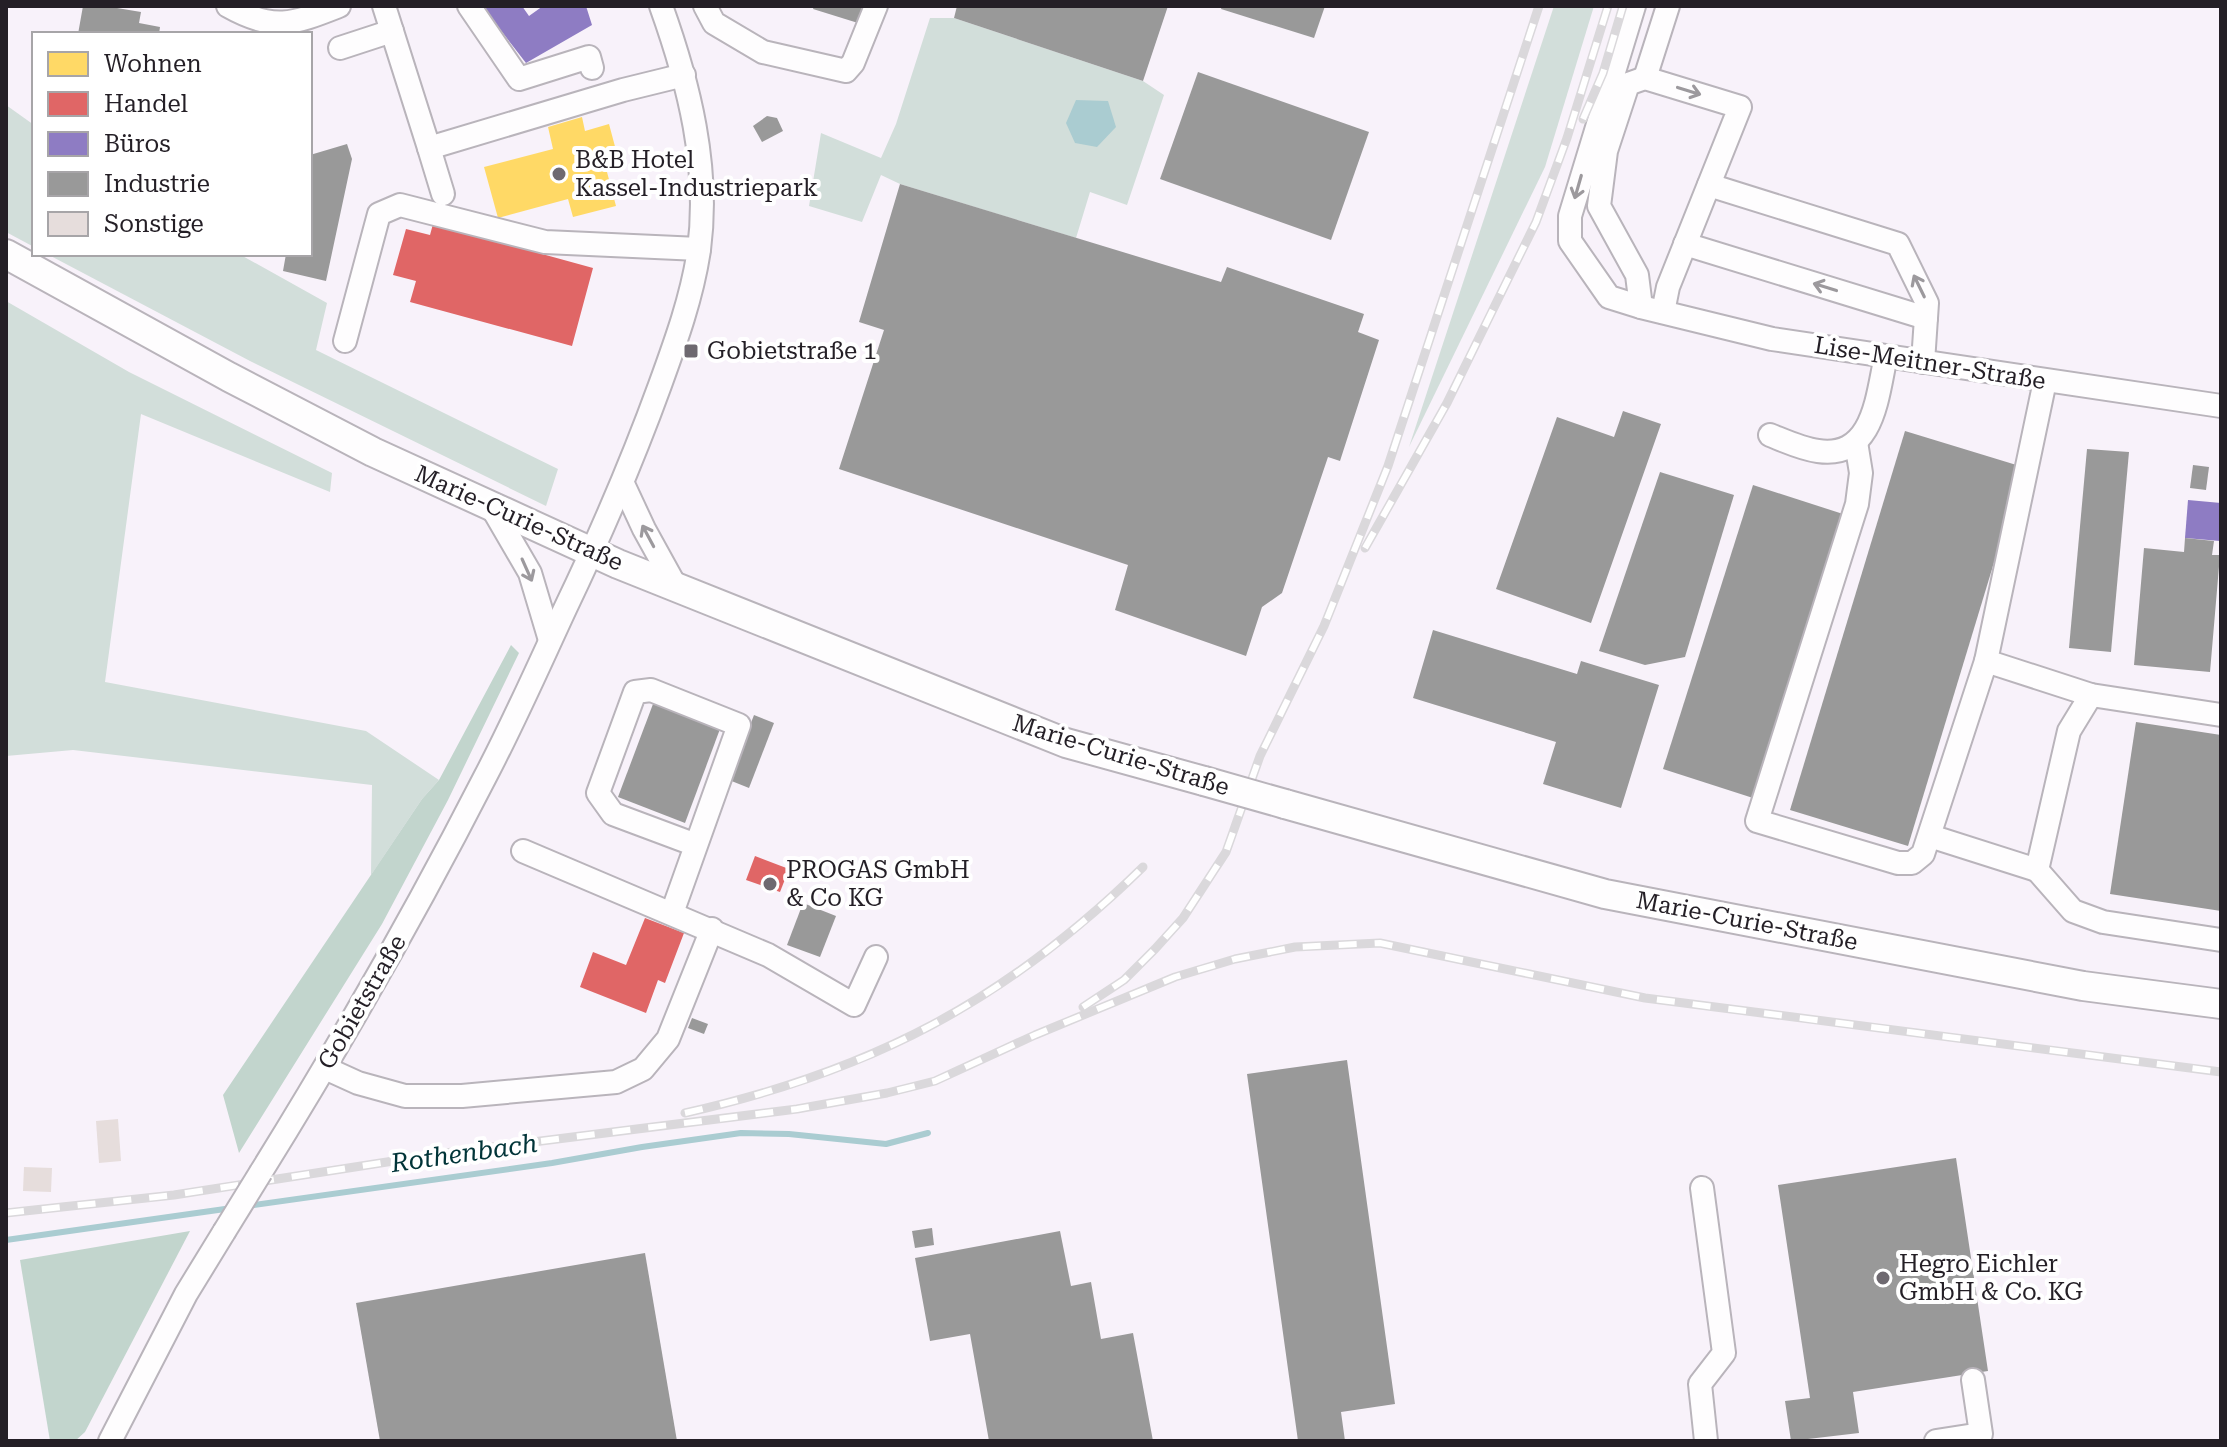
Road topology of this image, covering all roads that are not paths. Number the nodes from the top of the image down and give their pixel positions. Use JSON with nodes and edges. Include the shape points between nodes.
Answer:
{"nodes":[{"id":1,"x":228,"y":6,"type":"edge"},
{"id":2,"x":339,"y":6,"type":"edge"},
{"id":3,"x":384,"y":6,"type":"edge"},
{"id":4,"x":469,"y":6,"type":"edge"},
{"id":5,"x":705,"y":6,"type":"edge"},
{"id":6,"x":876,"y":6,"type":"edge"},
{"id":7,"x":1634,"y":6,"type":"edge"},
{"id":8,"x":1668,"y":6,"type":"edge"},
{"id":9,"x":664,"y":7,"type":"edge"},
{"id":10,"x":392,"y":31,"type":"junction"},
{"id":11,"x":340,"y":48,"type":"dead end"},
{"id":12,"x":592,"y":68,"type":"dead end"},
{"id":13,"x":684,"y":75,"type":"junction"},
{"id":14,"x":1645,"y":78,"type":"junction"},
{"id":15,"x":429,"y":148,"type":"junction"},
{"id":16,"x":1709,"y":185,"type":"junction"},
{"id":17,"x":443,"y":194,"type":"dead end"},
{"id":18,"x":1685,"y":244,"type":"junction"},
{"id":19,"x":699,"y":249,"type":"junction"},
{"id":20,"x":6,"y":254,"type":"edge"},
{"id":21,"x":1641,"y":307,"type":"junction"},
{"id":22,"x":1663,"y":312,"type":"junction"},
{"id":23,"x":1926,"y":318,"type":"junction"},
{"id":24,"x":345,"y":341,"type":"dead end"},
{"id":25,"x":1886,"y":356,"type":"junction"},
{"id":26,"x":1923,"y":362,"type":"junction"},
{"id":27,"x":2045,"y":381,"type":"junction"},
{"id":28,"x":2221,"y":406,"type":"edge"},
{"id":29,"x":1770,"y":435,"type":"dead end"},
{"id":30,"x":1856,"y":442,"type":"junction"},
{"id":31,"x":623,"y":484,"type":"junction"},
{"id":32,"x":491,"y":506,"type":"junction"},
{"id":33,"x":592,"y":552,"type":"junction"},
{"id":34,"x":676,"y":587,"type":"junction"},
{"id":35,"x":550,"y":640,"type":"junction"},
{"id":36,"x":1986,"y":661,"type":"junction"},
{"id":37,"x":2091,"y":695,"type":"junction"},
{"id":38,"x":2221,"y":715,"type":"edge"},
{"id":39,"x":1930,"y":836,"type":"junction"},
{"id":40,"x":696,"y":845,"type":"junction"},
{"id":41,"x":523,"y":851,"type":"dead end"},
{"id":42,"x":2037,"y":870,"type":"junction"},
{"id":43,"x":672,"y":913,"type":"junction"},
{"id":44,"x":712,"y":929,"type":"junction"},
{"id":45,"x":2221,"y":940,"type":"edge"},
{"id":46,"x":876,"y":957,"type":"dead end"},
{"id":47,"x":2221,"y":1004,"type":"edge"},
{"id":48,"x":325,"y":1068,"type":"junction"},
{"id":49,"x":1702,"y":1188,"type":"dead end"},
{"id":50,"x":1973,"y":1380,"type":"dead end"},
{"id":51,"x":110,"y":1441,"type":"edge"},
{"id":52,"x":1706,"y":1441,"type":"edge"},
{"id":53,"x":1936,"y":1441,"type":"edge"}],
"edges":[{"from":1,"to":2,"type":"street","via":[[261,22],[294,23]]},
{"from":3,"to":10,"type":"street"},
{"from":4,"to":12,"type":"street","via":[[519,79],[589,57]]},
{"from":5,"to":6,"type":"street","via":[[714,23],[763,52],[846,71]]},
{"from":7,"to":21,"type":"street","name":"Lise-Meitner-Straße","one_way":true,"via":[[1577,187],[1570,241],[1609,297]]},
{"from":8,"to":14,"type":"street"},
{"from":9,"to":13,"type":"street","name":"Gobietstraße"},
{"from":10,"to":11,"type":"street"},
{"from":10,"to":15,"type":"street"},
{"from":13,"to":15,"type":"street"},
{"from":13,"to":19,"type":"street","name":"Gobietstraße","via":[[695,119]]},
{"from":14,"to":16,"type":"street","one_way":true,"via":[[1740,107]]},
{"from":14,"to":21,"type":"street","via":[[1628,84],[1606,151],[1599,206],[1637,275]]},
{"from":15,"to":17,"type":"street"},
{"from":16,"to":18,"type":"street"},
{"from":23,"to":16,"type":"street","one_way":true,"via":[[1927,303],[1898,244]]},
{"from":18,"to":22,"type":"street"},
{"from":23,"to":18,"type":"street","one_way":true},
{"from":19,"to":24,"type":"street","via":[[545,242],[400,205],[379,214]]},
{"from":19,"to":31,"type":"street","name":"Gobietstraße","via":[[684,320]]},
{"from":20,"to":32,"type":"main road","name":"Marie-Curie-Straße","via":[[373,452]]},
{"from":21,"to":22,"type":"street","name":"Lise-Meitner-Straße"},
{"from":22,"to":25,"type":"street","name":"Lise-Meitner-Straße","via":[[1772,339]]},
{"from":23,"to":26,"type":"street"},
{"from":25,"to":26,"type":"street","name":"Lise-Meitner-Straße"},
{"from":25,"to":30,"type":"street","via":[[1866,432]]},
{"from":26,"to":27,"type":"street","name":"Lise-Meitner-Straße"},
{"from":27,"to":28,"type":"street","name":"Lise-Meitner-Straße"},
{"from":27,"to":36,"type":"street"},
{"from":29,"to":30,"type":"street","via":[[1816,451],[1838,452]]},
{"from":30,"to":39,"type":"street","via":[[1861,473],[1857,504],[1757,821],[1898,863],[1912,863],[1923,854]]},
{"from":31,"to":33,"type":"street","name":"Gobietstraße"},
{"from":34,"to":31,"type":"street","one_way":true},
{"from":32,"to":33,"type":"main road","name":"Marie-Curie-Straße"},
{"from":32,"to":35,"type":"street","one_way":true,"via":[[530,573]]},
{"from":33,"to":34,"type":"main road","name":"Marie-Curie-Straße"},
{"from":33,"to":35,"type":"street","name":"Gobietstraße"},
{"from":34,"to":47,"type":"main road","name":"Marie-Curie-Straße","bridge":true,"via":[[1066,743],[1605,894],[2083,986]]},
{"from":35,"to":48,"type":"street","name":"Gobietstraße","via":[[432,879]]},
{"from":36,"to":37,"type":"street"},
{"from":36,"to":39,"type":"street"},
{"from":37,"to":38,"type":"street"},
{"from":37,"to":42,"type":"street","via":[[2069,731]]},
{"from":39,"to":42,"type":"street"},
{"from":40,"to":40,"type":"street","via":[[739,725],[651,690],[635,692],[598,793],[613,814]]},
{"from":40,"to":43,"type":"street"},
{"from":41,"to":43,"type":"street"},
{"from":42,"to":45,"type":"street","via":[[2073,911],[2103,922]]},
{"from":43,"to":44,"type":"street"},
{"from":44,"to":46,"type":"street","via":[[854,1005]]},
{"from":44,"to":48,"type":"street","via":[[668,1039],[643,1069],[616,1082],[405,1096]]},
{"from":48,"to":51,"type":"street","name":"Gobietstraße","bridge":true,"via":[[186,1294]]},
{"from":49,"to":52,"type":"street","via":[[1724,1353],[1700,1384]]},
{"from":50,"to":53,"type":"street","via":[[1981,1434]]}]}
